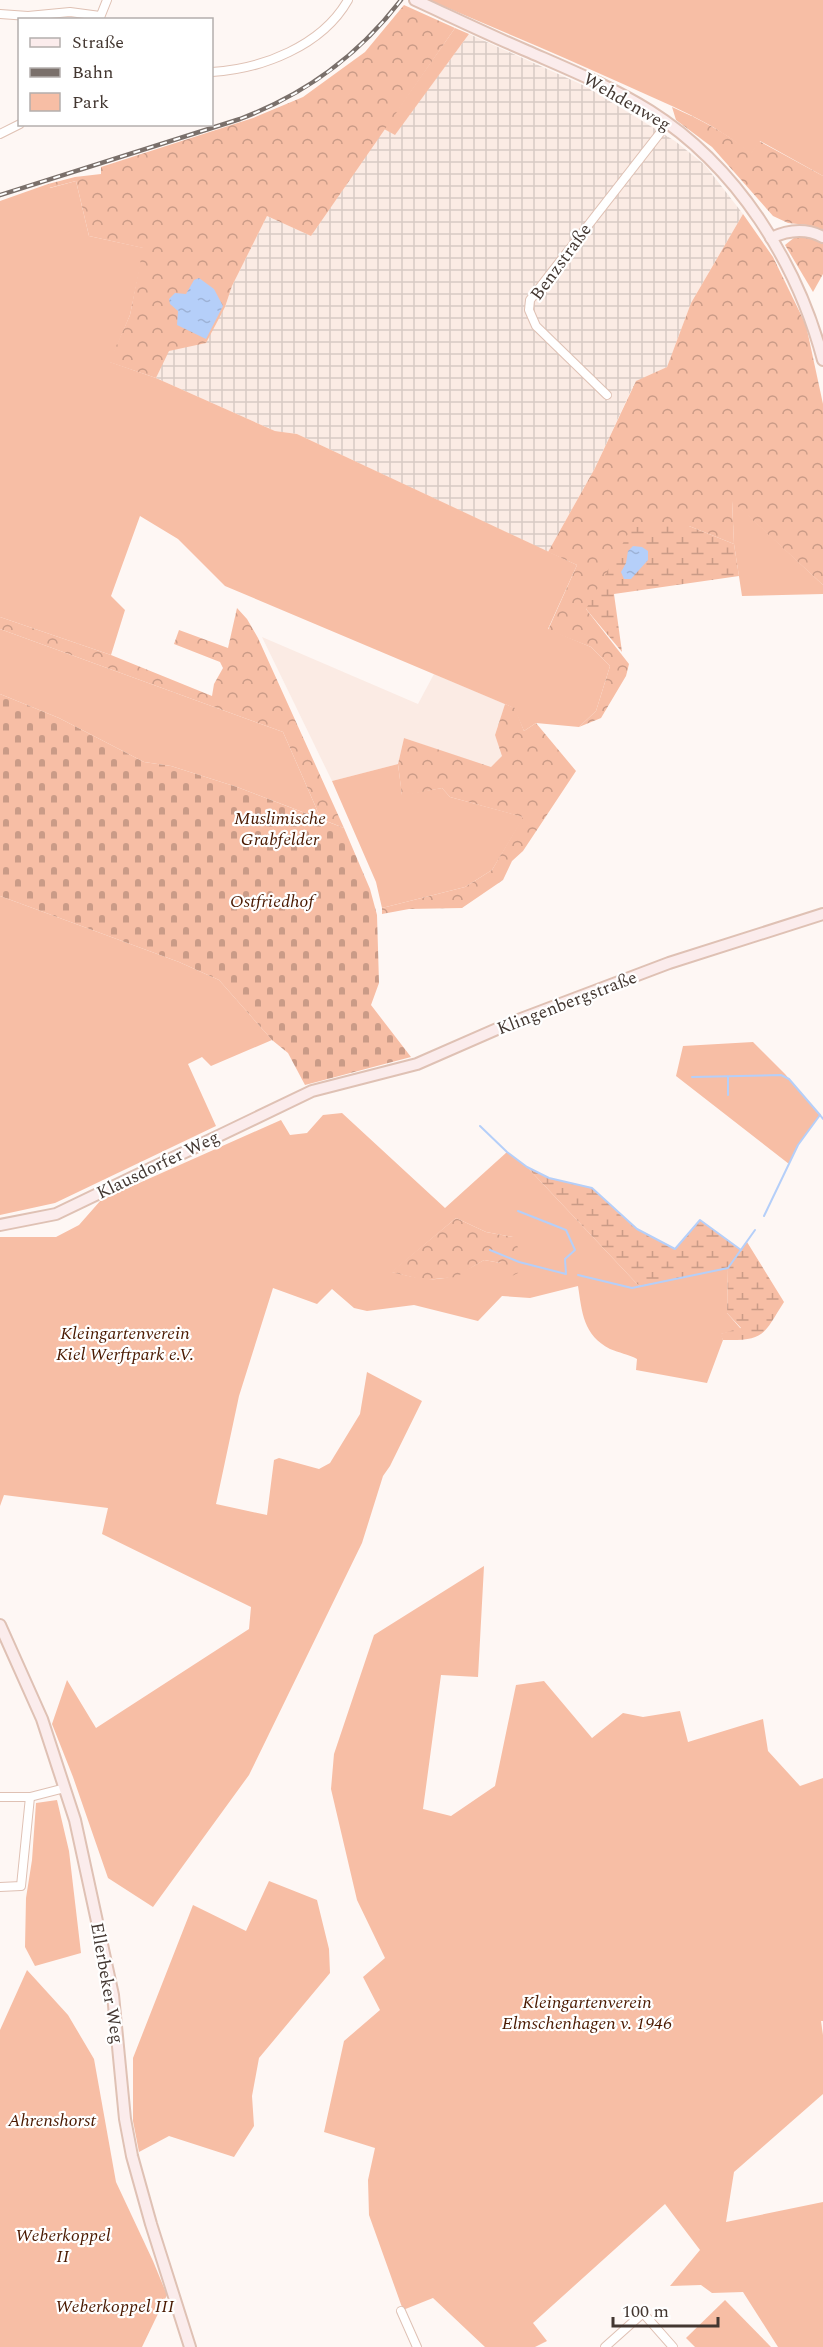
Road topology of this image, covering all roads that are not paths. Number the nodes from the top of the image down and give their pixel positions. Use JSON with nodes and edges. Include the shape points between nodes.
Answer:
{"nodes":[{"id":1,"x":107,"y":0,"type":"edge"},
{"id":2,"x":348,"y":0,"type":"edge"},
{"id":3,"x":415,"y":0,"type":"edge"},
{"id":4,"x":0,"y":14,"type":"edge"},
{"id":5,"x":99,"y":18,"type":"edge"},
{"id":6,"x":213,"y":72,"type":"edge"},
{"id":7,"x":667,"y":123,"type":"junction"},
{"id":8,"x":18,"y":125,"type":"edge"},
{"id":9,"x":0,"y":134,"type":"edge"},
{"id":10,"x":823,"y":237,"type":"edge"},
{"id":11,"x":771,"y":238,"type":"junction"},
{"id":12,"x":823,"y":360,"type":"edge"},
{"id":13,"x":607,"y":395,"type":"dead end"},
{"id":14,"x":823,"y":915,"type":"edge"},
{"id":15,"x":312,"y":1091,"type":"joint"},
{"id":16,"x":0,"y":1225,"type":"edge"},
{"id":17,"x":0,"y":1625,"type":"edge"},
{"id":18,"x":65,"y":1788,"type":"junction"},
{"id":19,"x":0,"y":1797,"type":"edge"},
{"id":20,"x":30,"y":1797,"type":"junction"},
{"id":21,"x":0,"y":1887,"type":"edge"},
{"id":22,"x":401,"y":2311,"type":"dead end"},
{"id":23,"x":190,"y":2347,"type":"edge"},
{"id":24,"x":417,"y":2347,"type":"edge"},
{"id":25,"x":605,"y":2347,"type":"edge"},
{"id":26,"x":673,"y":2347,"type":"edge"}],
"edges":[{"from":1,"to":5,"type":"street"},
{"from":2,"to":6,"type":"street","via":[[330,25],[298,47],[263,64]]},
{"from":3,"to":7,"type":"street","name":"Wehdenweg","via":[[604,86]]},
{"from":4,"to":5,"type":"street","via":[[70,12]]},
{"from":7,"to":11,"type":"street","name":"Wehdenweg","via":[[725,177]]},
{"from":7,"to":13,"type":"street","name":"Benzstraße","via":[[531,300],[529,310],[536,326]]},
{"from":8,"to":9,"type":"street"},
{"from":10,"to":11,"type":"street","via":[[796,231]]},
{"from":11,"to":12,"type":"street","name":"Wehdenweg","via":[[805,300]]},
{"from":14,"to":15,"type":"street","name":"Klingenbergstraße","via":[[669,963],[513,1022],[417,1064]]},
{"from":15,"to":16,"type":"street","name":"Klausdorfer Weg","via":[[56,1214]]},
{"from":17,"to":18,"type":"street","name":"Ellerbeker Weg","via":[[42,1719]]},
{"from":18,"to":20,"type":"street"},
{"from":18,"to":23,"type":"street","name":"Ellerbeker Weg","via":[[113,1995],[132,2156]]},
{"from":19,"to":20,"type":"street"},
{"from":20,"to":21,"type":"street","via":[[21,1886]]},
{"from":22,"to":24,"type":"street"},
{"from":25,"to":26,"type":"street","via":[[643,2313]]}]}
